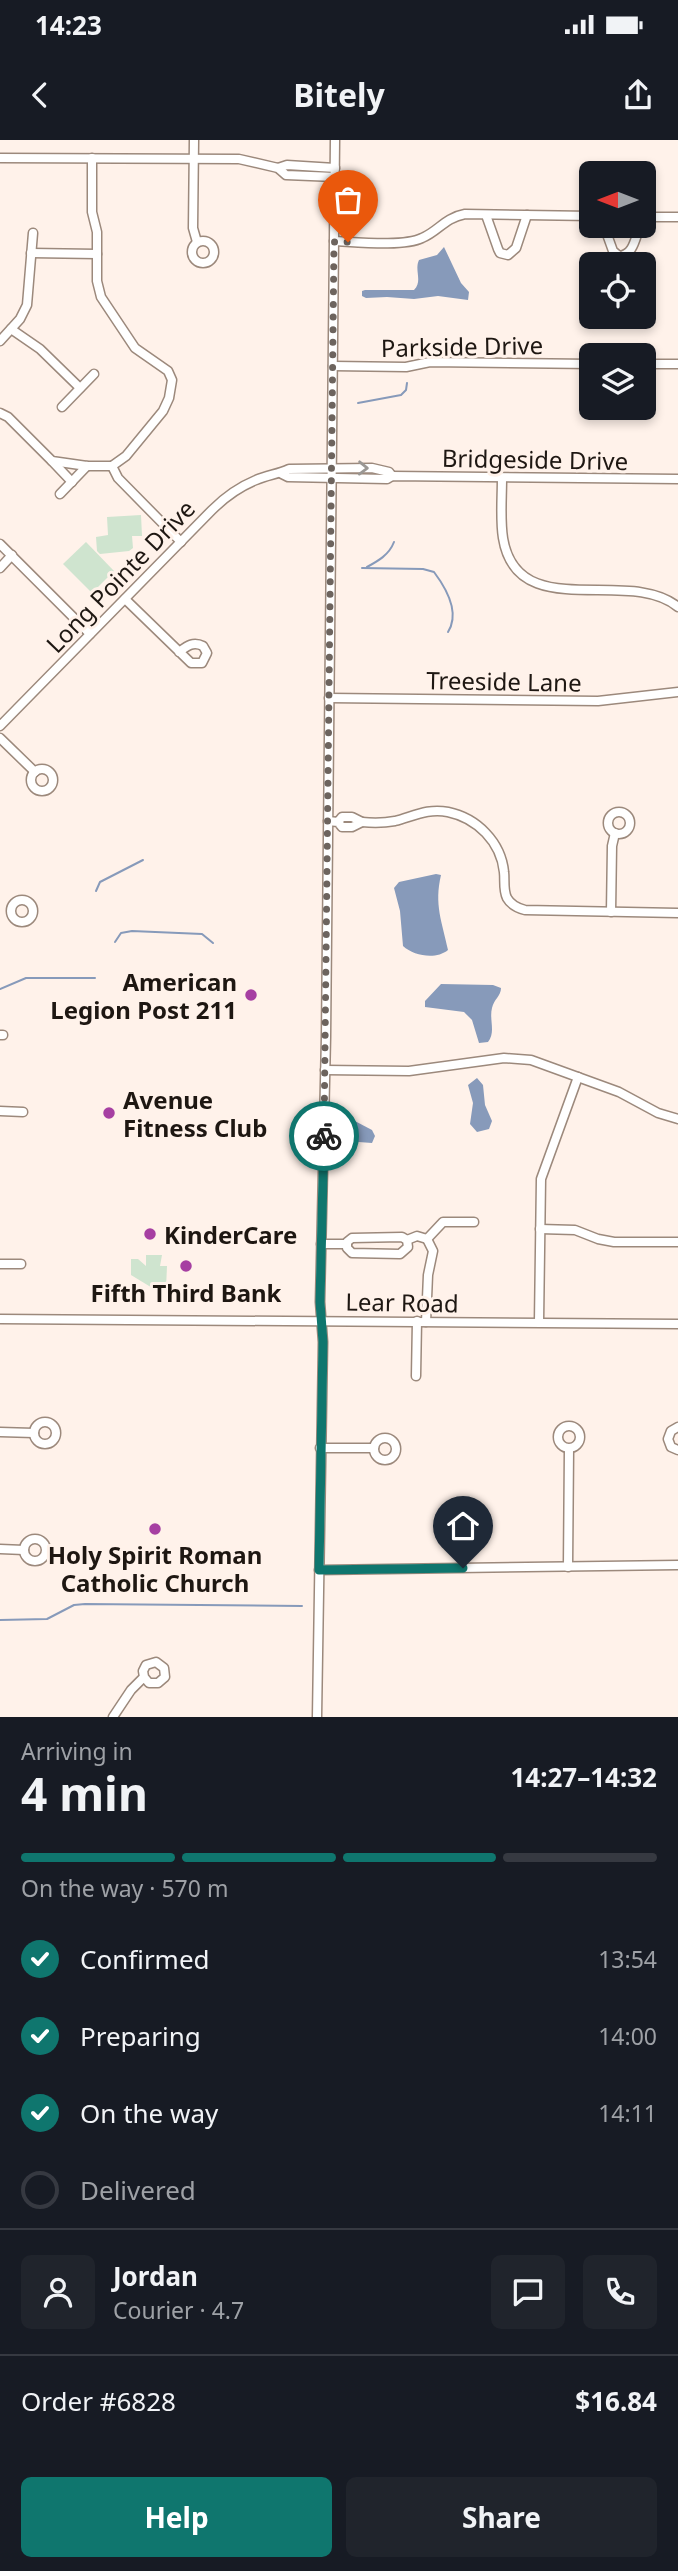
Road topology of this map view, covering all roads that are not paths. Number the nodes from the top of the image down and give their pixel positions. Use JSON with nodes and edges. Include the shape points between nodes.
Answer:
{"nodes":[{"id":1,"x":194,"y":140,"type":"edge"},
{"id":2,"x":335,"y":140,"type":"edge"},
{"id":3,"x":0,"y":158,"type":"edge"},
{"id":4,"x":92,"y":158,"type":"junction"},
{"id":5,"x":194,"y":159,"type":"junction"},
{"id":6,"x":335,"y":172,"type":"junction"},
{"id":7,"x":486,"y":215,"type":"junction"},
{"id":8,"x":527,"y":215,"type":"junction"},
{"id":9,"x":579,"y":216,"type":"edge"},
{"id":10,"x":656,"y":217,"type":"edge"},
{"id":11,"x":678,"y":217,"type":"edge"},
{"id":12,"x":33,"y":233,"type":"dead end"},
{"id":13,"x":608,"y":238,"type":"edge"},
{"id":14,"x":636,"y":238,"type":"edge"},
{"id":15,"x":197,"y":242,"type":"dead end"},
{"id":16,"x":334,"y":242,"type":"junction"},
{"id":17,"x":32,"y":253,"type":"junction"},
{"id":18,"x":97,"y":254,"type":"junction"},
{"id":19,"x":12,"y":329,"type":"junction"},
{"id":20,"x":0,"y":341,"type":"edge"},
{"id":21,"x":579,"y":363,"type":"edge"},
{"id":22,"x":656,"y":364,"type":"edge"},
{"id":23,"x":678,"y":364,"type":"edge"},
{"id":24,"x":333,"y":366,"type":"junction"},
{"id":25,"x":94,"y":374,"type":"dead end"},
{"id":26,"x":80,"y":388,"type":"junction"},
{"id":27,"x":62,"y":407,"type":"dead end"},
{"id":28,"x":0,"y":413,"type":"edge"},
{"id":29,"x":52,"y":461,"type":"junction"},
{"id":30,"x":88,"y":466,"type":"junction"},
{"id":31,"x":112,"y":466,"type":"junction"},
{"id":32,"x":332,"y":473,"type":"junction"},
{"id":33,"x":502,"y":478,"type":"junction"},
{"id":34,"x":678,"y":479,"type":"edge"},
{"id":35,"x":72,"y":482,"type":"junction"},
{"id":36,"x":60,"y":494,"type":"dead end"},
{"id":37,"x":181,"y":542,"type":"junction"},
{"id":38,"x":0,"y":544,"type":"edge"},
{"id":39,"x":12,"y":555,"type":"junction"},
{"id":40,"x":0,"y":568,"type":"edge"},
{"id":41,"x":125,"y":598,"type":"junction"},
{"id":42,"x":678,"y":607,"type":"edge"},
{"id":43,"x":90,"y":634,"type":"junction"},
{"id":44,"x":179,"y":652,"type":"dead end"},
{"id":45,"x":678,"y":692,"type":"edge"},
{"id":46,"x":329,"y":698,"type":"junction"},
{"id":47,"x":0,"y":726,"type":"edge"},
{"id":48,"x":0,"y":737,"type":"edge"},
{"id":49,"x":35,"y":772,"type":"dead end"},
{"id":50,"x":328,"y":821,"type":"junction"},
{"id":51,"x":615,"y":834,"type":"dead end"},
{"id":52,"x":0,"y":911,"type":"edge"},
{"id":53,"x":11,"y":911,"type":"dead end"},
{"id":54,"x":611,"y":912,"type":"junction"},
{"id":55,"x":678,"y":913,"type":"edge"},
{"id":56,"x":325,"y":1070,"type":"junction"},
{"id":57,"x":578,"y":1077,"type":"junction"},
{"id":58,"x":0,"y":1111,"type":"edge"},
{"id":59,"x":23,"y":1112,"type":"dead end"},
{"id":60,"x":678,"y":1119,"type":"edge"},
{"id":61,"x":474,"y":1222,"type":"dead end"},
{"id":62,"x":540,"y":1229,"type":"junction"},
{"id":63,"x":428,"y":1239,"type":"junction"},
{"id":64,"x":407,"y":1240,"type":"junction"},
{"id":65,"x":678,"y":1242,"type":"edge"},
{"id":66,"x":321,"y":1244,"type":"junction"},
{"id":67,"x":346,"y":1244,"type":"junction"},
{"id":68,"x":0,"y":1264,"type":"edge"},
{"id":69,"x":22,"y":1265,"type":"dead end"},
{"id":70,"x":0,"y":1319,"type":"edge"},
{"id":71,"x":322,"y":1321,"type":"junction"},
{"id":72,"x":422,"y":1322,"type":"junction"},
{"id":73,"x":539,"y":1322,"type":"junction"},
{"id":74,"x":678,"y":1324,"type":"edge"},
{"id":75,"x":416,"y":1376,"type":"dead end"},
{"id":76,"x":678,"y":1427,"type":"edge"},
{"id":77,"x":0,"y":1432,"type":"edge"},
{"id":78,"x":34,"y":1433,"type":"dead end"},
{"id":79,"x":320,"y":1448,"type":"junction"},
{"id":80,"x":374,"y":1448,"type":"dead end"},
{"id":81,"x":569,"y":1449,"type":"dead end"},
{"id":82,"x":678,"y":1450,"type":"edge"},
{"id":83,"x":0,"y":1549,"type":"edge"},
{"id":84,"x":24,"y":1549,"type":"dead end"},
{"id":85,"x":678,"y":1565,"type":"edge"},
{"id":86,"x":568,"y":1567,"type":"junction"},
{"id":87,"x":319,"y":1570,"type":"junction"},
{"id":88,"x":144,"y":1677,"type":"dead end"},
{"id":89,"x":113,"y":1717,"type":"edge"},
{"id":90,"x":317,"y":1717,"type":"edge"}],
"edges":[{"from":1,"to":5,"type":"street"},
{"from":2,"to":6,"type":"street"},
{"from":3,"to":4,"type":"street"},
{"from":4,"to":5,"type":"street"},
{"from":4,"to":18,"type":"street"},
{"from":5,"to":6,"type":"street","via":[[245,160],[278,168],[286,165]]},
{"from":5,"to":15,"type":"street"},
{"from":6,"to":16,"type":"street"},
{"from":7,"to":8,"type":"street"},
{"from":7,"to":8,"type":"street","via":[[500,253],[508,255],[516,248]]},
{"from":7,"to":16,"type":"street","via":[[457,216],[414,241]]},
{"from":8,"to":9,"type":"street"},
{"from":10,"to":11,"type":"street"},
{"from":12,"to":17,"type":"street"},
{"from":13,"to":14,"type":"street","via":[[619,256],[631,251]]},
{"from":16,"to":24,"type":"street"},
{"from":17,"to":18,"type":"street"},
{"from":17,"to":19,"type":"street","via":[[27,304]]},
{"from":18,"to":31,"type":"street","via":[[101,297],[130,342],[172,380],[163,411]]},
{"from":19,"to":20,"type":"street"},
{"from":19,"to":26,"type":"street"},
{"from":21,"to":24,"type":"street","name":"Parkside Drive"},
{"from":22,"to":23,"type":"street"},
{"from":24,"to":32,"type":"street"},
{"from":25,"to":26,"type":"street"},
{"from":26,"to":27,"type":"street"},
{"from":28,"to":29,"type":"street"},
{"from":29,"to":30,"type":"street"},
{"from":29,"to":35,"type":"street"},
{"from":30,"to":31,"type":"street"},
{"from":30,"to":35,"type":"street"},
{"from":31,"to":37,"type":"street","via":[[118,478]]},
{"from":32,"to":33,"type":"street","name":"Bridgeside Drive","one_way":true,"via":[[377,469],[392,476]]},
{"from":32,"to":37,"type":"street","name":"Long Pointe Drive","via":[[289,469],[258,479],[229,495]]},
{"from":32,"to":46,"type":"street"},
{"from":33,"to":34,"type":"street","name":"Bridgeside Drive"},
{"from":33,"to":42,"type":"street","via":[[503,538],[507,554],[523,575],[557,590],[653,593]]},
{"from":35,"to":36,"type":"street"},
{"from":37,"to":41,"type":"street","name":"Long Pointe Drive"},
{"from":38,"to":39,"type":"street"},
{"from":39,"to":40,"type":"street"},
{"from":39,"to":43,"type":"street"},
{"from":41,"to":43,"type":"street","name":"Long Pointe Drive"},
{"from":41,"to":44,"type":"street"},
{"from":43,"to":47,"type":"street","name":"Long Pointe Drive"},
{"from":45,"to":46,"type":"street","name":"Treeside Lane","via":[[598,701]]},
{"from":46,"to":50,"type":"street"},
{"from":48,"to":49,"type":"street"},
{"from":50,"to":54,"type":"street","via":[[349,828],[430,810],[460,816],[475,823],[495,846],[504,868],[505,893],[513,905],[528,911]]},
{"from":50,"to":56,"type":"street"},
{"from":51,"to":54,"type":"street"},
{"from":52,"to":53,"type":"street"},
{"from":54,"to":55,"type":"street"},
{"from":56,"to":57,"type":"street","via":[[421,1071],[512,1058]]},
{"from":56,"to":66,"type":"street"},
{"from":57,"to":60,"type":"street"},
{"from":57,"to":62,"type":"street","via":[[541,1179]]},
{"from":58,"to":59,"type":"street"},
{"from":61,"to":63,"type":"street","via":[[443,1222]]},
{"from":62,"to":65,"type":"street","via":[[575,1230],[606,1241]]},
{"from":62,"to":73,"type":"street"},
{"from":63,"to":64,"type":"street","via":[[417,1236]]},
{"from":63,"to":72,"type":"street","via":[[433,1251]]},
{"from":64,"to":67,"type":"street","via":[[352,1238]]},
{"from":64,"to":67,"type":"street","via":[[407,1250],[400,1254],[352,1253]]},
{"from":66,"to":67,"type":"street"},
{"from":66,"to":71,"type":"street"},
{"from":68,"to":69,"type":"street"},
{"from":70,"to":71,"type":"street","name":"Lear Road"},
{"from":71,"to":72,"type":"street","name":"Lear Road"},
{"from":71,"to":79,"type":"street"},
{"from":72,"to":73,"type":"street","name":"Lear Road"},
{"from":72,"to":75,"type":"street"},
{"from":73,"to":74,"type":"street","name":"Lear Road"},
{"from":76,"to":82,"type":"street","via":[[668,1439]]},
{"from":77,"to":78,"type":"street"},
{"from":79,"to":80,"type":"street"},
{"from":79,"to":87,"type":"street"},
{"from":81,"to":86,"type":"street"},
{"from":83,"to":84,"type":"street"},
{"from":85,"to":86,"type":"street"},
{"from":86,"to":87,"type":"street"},
{"from":87,"to":90,"type":"street"},
{"from":88,"to":89,"type":"street"}]}
